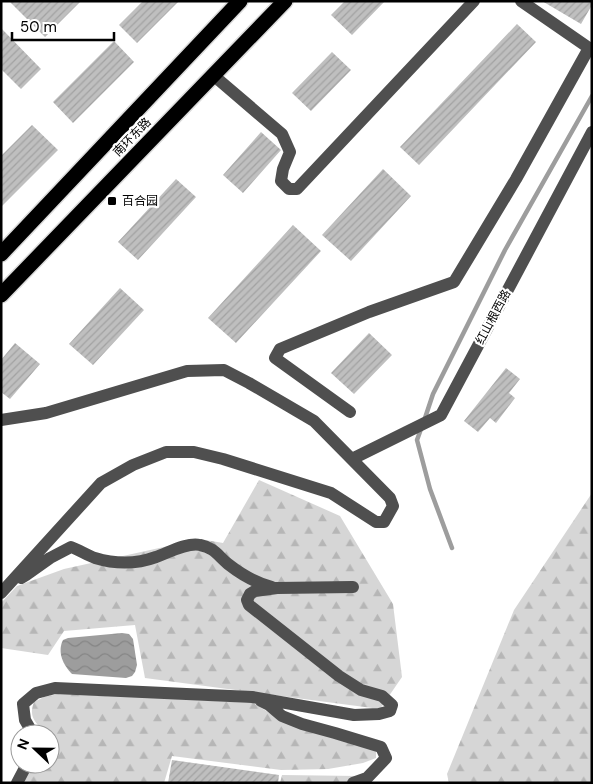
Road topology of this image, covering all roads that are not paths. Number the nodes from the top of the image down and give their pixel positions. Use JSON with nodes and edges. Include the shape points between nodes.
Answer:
{"nodes":[{"id":1,"x":240,"y":1,"type":"edge"},
{"id":2,"x":285,"y":1,"type":"edge"},
{"id":3,"x":474,"y":1,"type":"edge"},
{"id":4,"x":521,"y":1,"type":"edge"},
{"id":5,"x":591,"y":49,"type":"edge"},
{"id":6,"x":213,"y":75,"type":"junction"},
{"id":7,"x":592,"y":132,"type":"edge"},
{"id":8,"x":1,"y":254,"type":"edge"},
{"id":9,"x":1,"y":295,"type":"edge"},
{"id":10,"x":350,"y":412,"type":"dead end"},
{"id":11,"x":1,"y":420,"type":"edge"},
{"id":12,"x":352,"y":459,"type":"junction"},
{"id":13,"x":10,"y":583,"type":"junction"},
{"id":14,"x":353,"y":587,"type":"dead end"},
{"id":15,"x":277,"y":588,"type":"junction"},
{"id":16,"x":1,"y":593,"type":"edge"},
{"id":17,"x":252,"y":697,"type":"junction"},
{"id":18,"x":28,"y":724,"type":"edge"},
{"id":19,"x":353,"y":783,"type":"edge"}],
"edges":[{"from":1,"to":8,"type":"highway","name":"南环东路"},
{"from":2,"to":6,"type":"highway","name":"南环东路"},
{"from":3,"to":6,"type":"street","via":[[297,189],[290,189],[282,181],[290,152],[282,134]]},
{"from":4,"to":5,"type":"street"},
{"from":5,"to":10,"type":"street","via":[[454,282],[369,312],[280,349],[275,358]]},
{"from":6,"to":9,"type":"highway","name":"南环东路"},
{"from":7,"to":12,"type":"street","name":"红山根西路","via":[[441,415]]},
{"from":11,"to":12,"type":"street","via":[[46,413],[187,371],[224,370],[314,421]]},
{"from":12,"to":13,"type":"street","via":[[390,498],[393,506],[384,522],[368,518],[331,493],[223,459],[194,452],[166,452],[132,465],[101,483]]},
{"from":13,"to":15,"type":"street","via":[[70,546],[95,558],[134,563],[192,544],[215,551],[244,577]]},
{"from":13,"to":16,"type":"street"},
{"from":14,"to":15,"type":"street"},
{"from":15,"to":17,"type":"street","via":[[250,594],[249,606],[339,676],[361,690],[382,696],[392,705],[390,711],[379,714],[354,715]]},
{"from":17,"to":18,"type":"street","via":[[55,688],[36,693],[23,704]]},
{"from":17,"to":19,"type":"street","via":[[302,724],[381,747],[386,758],[367,778]]}]}
